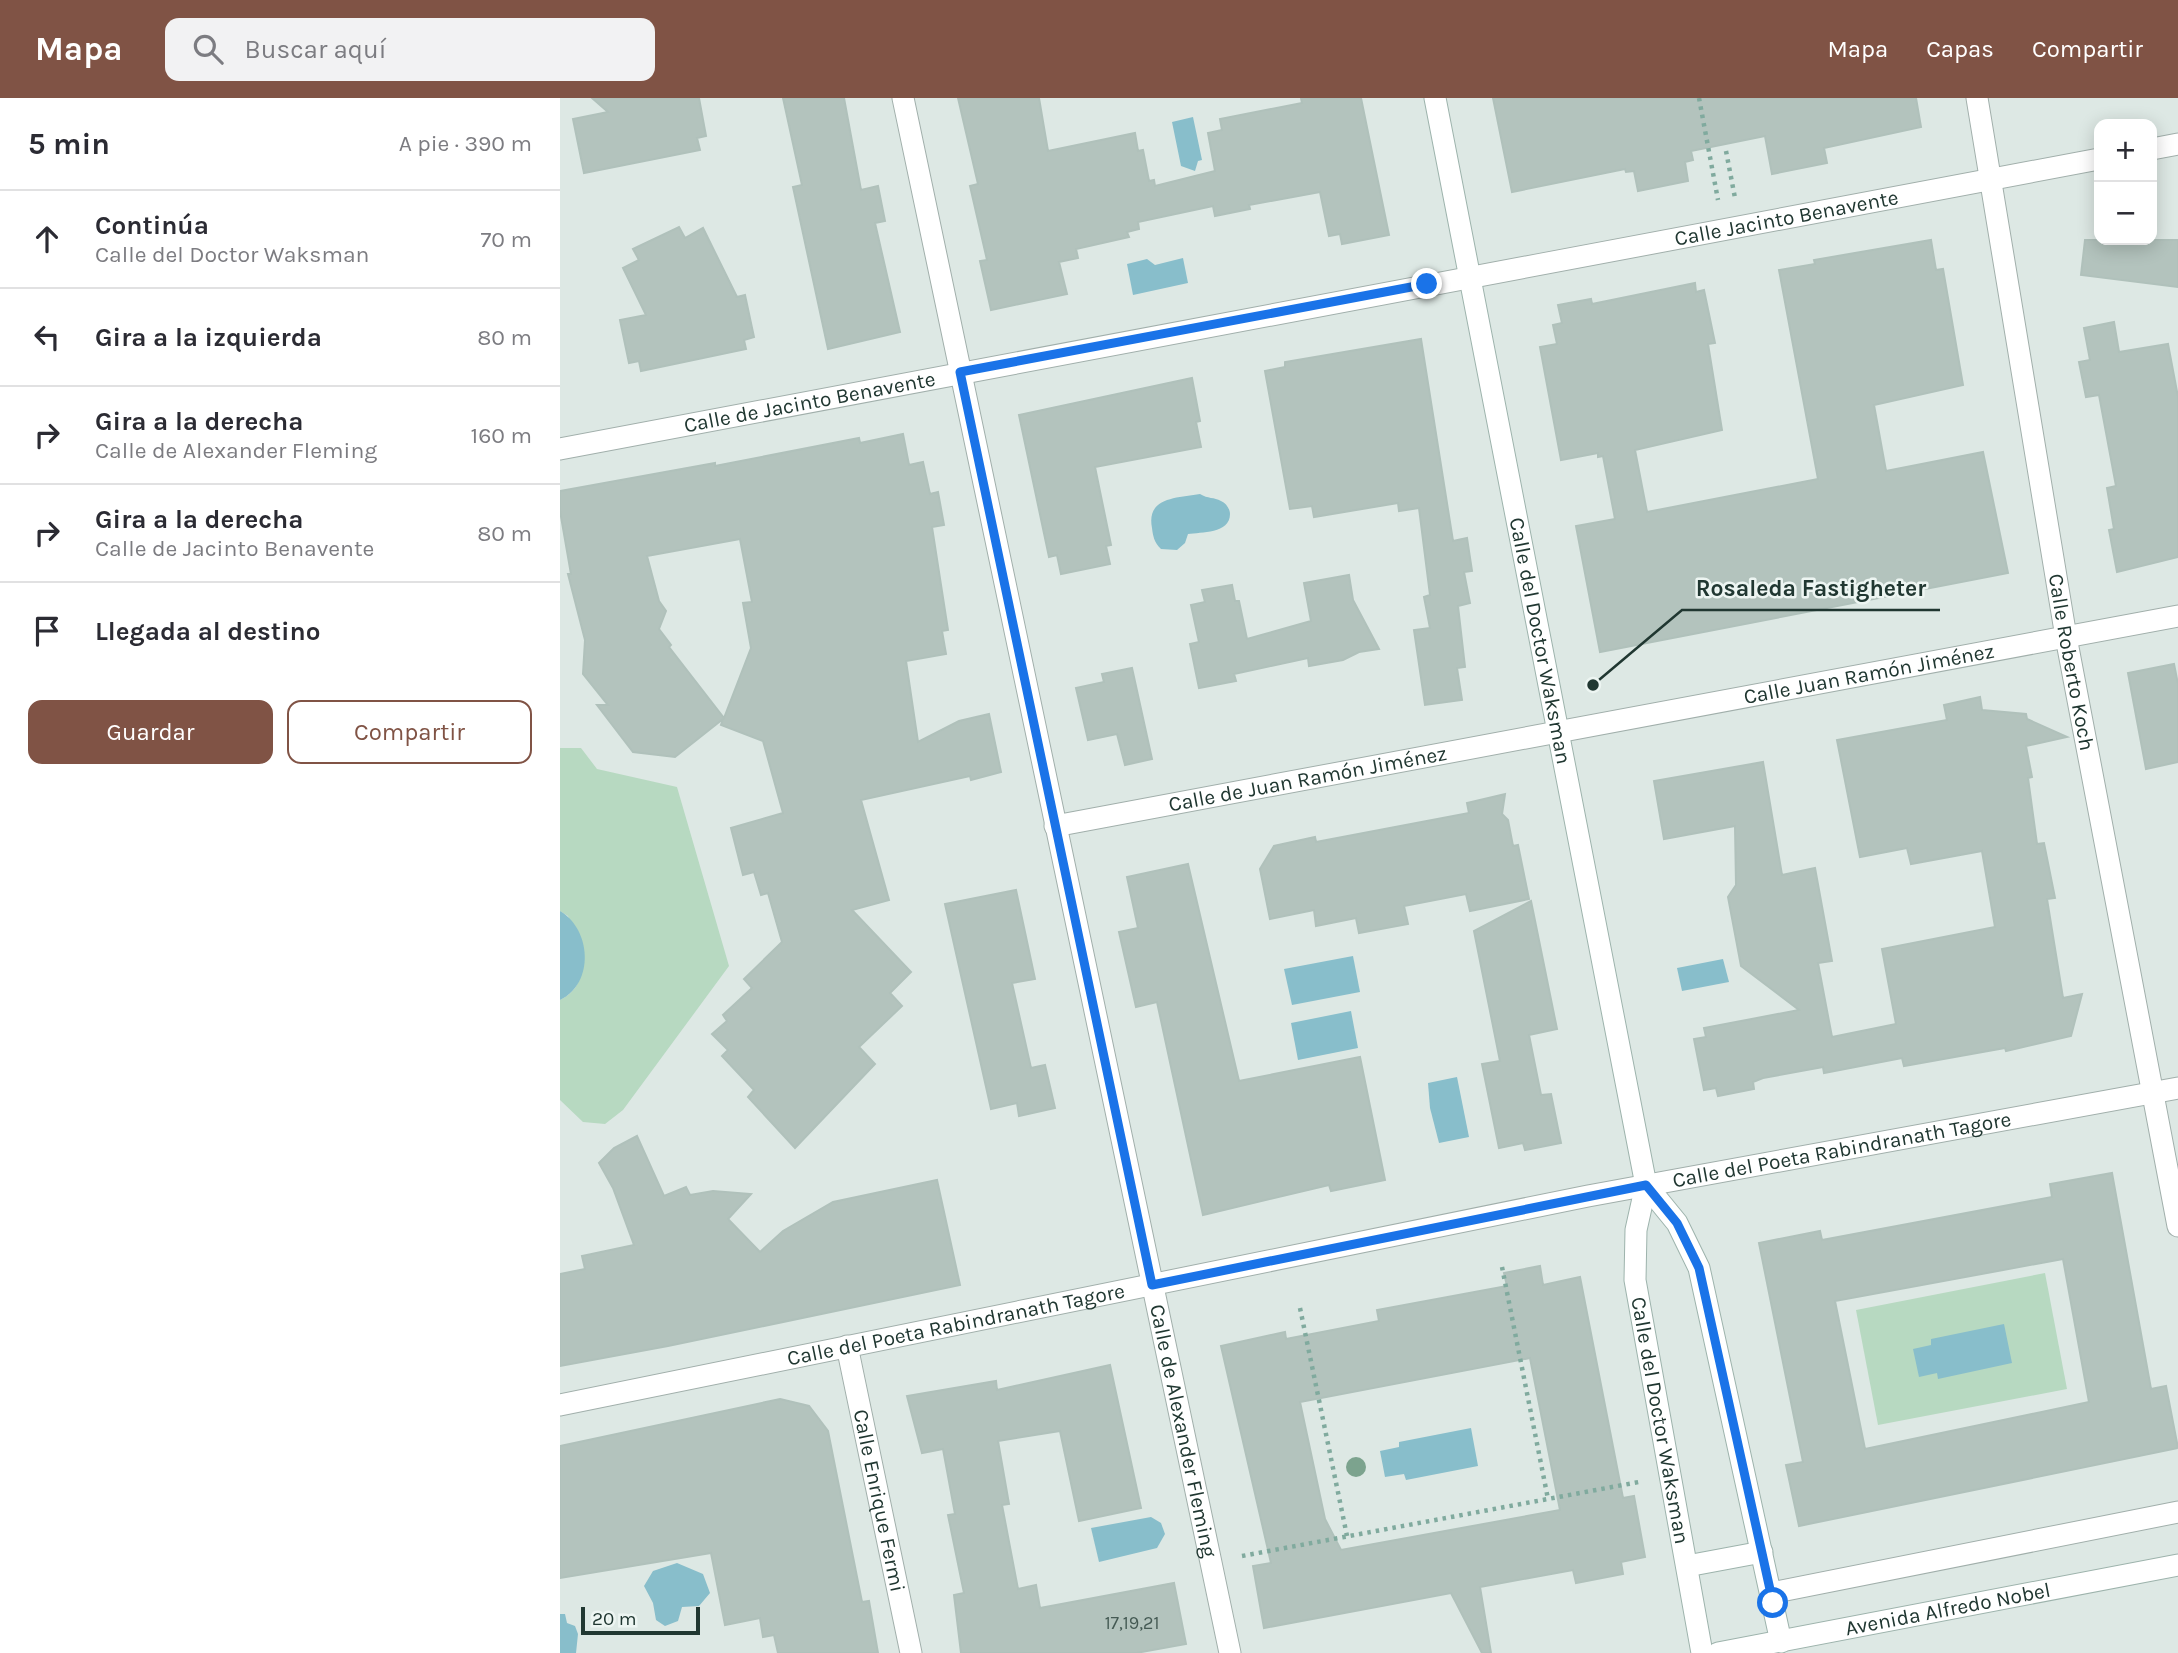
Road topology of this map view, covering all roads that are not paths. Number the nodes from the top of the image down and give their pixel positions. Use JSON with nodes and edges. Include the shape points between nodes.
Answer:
{"nodes":[{"id":1,"x":903,"y":98,"type":"edge"},
{"id":2,"x":1435,"y":98,"type":"edge"},
{"id":3,"x":1977,"y":98,"type":"edge"},
{"id":4,"x":2178,"y":144,"type":"edge"},
{"id":5,"x":2157,"y":148,"type":"edge"},
{"id":6,"x":2094,"y":160,"type":"edge"},
{"id":7,"x":1991,"y":179,"type":"junction"},
{"id":8,"x":1471,"y":276,"type":"junction"},
{"id":9,"x":960,"y":372,"type":"junction"},
{"id":10,"x":560,"y":449,"type":"edge"},
{"id":11,"x":2178,"y":616,"type":"edge"},
{"id":12,"x":2066,"y":637,"type":"junction"},
{"id":13,"x":1559,"y":732,"type":"junction"},
{"id":14,"x":1055,"y":826,"type":"junction"},
{"id":15,"x":2178,"y":1088,"type":"edge"},
{"id":16,"x":2152,"y":1093,"type":"junction"},
{"id":17,"x":1646,"y":1185,"type":"junction"},
{"id":18,"x":2178,"y":1226,"type":"edge"},
{"id":19,"x":1152,"y":1285,"type":"junction"},
{"id":20,"x":848,"y":1346,"type":"junction"},
{"id":21,"x":560,"y":1405,"type":"edge"},
{"id":22,"x":2178,"y":1512,"type":"edge"},
{"id":23,"x":1762,"y":1552,"type":"junction"},
{"id":24,"x":2178,"y":1565,"type":"edge"},
{"id":25,"x":1687,"y":1566,"type":"junction"},
{"id":26,"x":1771,"y":1593,"type":"junction"},
{"id":27,"x":1781,"y":1642,"type":"junction"},
{"id":28,"x":911,"y":1653,"type":"edge"},
{"id":29,"x":1230,"y":1653,"type":"edge"},
{"id":30,"x":1702,"y":1653,"type":"edge"},
{"id":31,"x":1718,"y":1653,"type":"edge"}],
"edges":[{"from":1,"to":9,"type":"street","name":"Calle de Alexander Fleming"},
{"from":2,"to":8,"type":"street","name":"Calle del Doctor Waksman"},
{"from":3,"to":7,"type":"street","name":"Calle Roberto Koch"},
{"from":4,"to":5,"type":"street"},
{"from":6,"to":7,"type":"street","name":"Calle Jacinto Benavente"},
{"from":7,"to":8,"type":"street","name":"Calle Jacinto Benavente"},
{"from":7,"to":12,"type":"street","name":"Calle Roberto Koch"},
{"from":8,"to":9,"type":"street","name":"Calle de Jacinto Benavente"},
{"from":8,"to":13,"type":"street","name":"Calle del Doctor Waksman"},
{"from":9,"to":10,"type":"street","name":"Calle de Jacinto Benavente"},
{"from":9,"to":14,"type":"street","name":"Calle de Alexander Fleming"},
{"from":11,"to":12,"type":"street","name":"Calle Juan Ramón Jiménez"},
{"from":12,"to":13,"type":"street","name":"Calle Juan Ramón Jiménez"},
{"from":12,"to":16,"type":"street","name":"Calle Roberto Koch"},
{"from":13,"to":14,"type":"street","name":"Calle de Juan Ramón Jiménez"},
{"from":13,"to":17,"type":"street","name":"Calle del Doctor Waksman"},
{"from":14,"to":19,"type":"street","name":"Calle de Alexander Fleming"},
{"from":15,"to":16,"type":"street","name":"Calle del Poeta Rabindranath Tagore"},
{"from":16,"to":17,"type":"street","name":"Calle del Poeta Rabindranath Tagore"},
{"from":16,"to":18,"type":"street","name":"Calle Roberto Koch"},
{"from":17,"to":19,"type":"street","name":"Calle del Poeta Rabindranath Tagore"},
{"from":17,"to":23,"type":"street","name":"Calle del Doctor Waksman","via":[[1677,1223],[1699,1268]]},
{"from":17,"to":25,"type":"street","name":"Calle del Doctor Waksman","via":[[1636,1230],[1635,1280]]},
{"from":19,"to":20,"type":"street","name":"Calle del Poeta Rabindranath Tagore"},
{"from":19,"to":29,"type":"street","name":"Calle de Alexander Fleming"},
{"from":20,"to":21,"type":"street","name":"Calle del Poeta Rabindranath Tagore"},
{"from":20,"to":28,"type":"street","name":"Calle Enrique Fermi"},
{"from":22,"to":26,"type":"street"},
{"from":23,"to":25,"type":"street"},
{"from":23,"to":26,"type":"street","name":"Calle del Doctor Waksman"},
{"from":24,"to":27,"type":"street","name":"Avenida Alfredo Nobel"},
{"from":25,"to":30,"type":"street","name":"Calle del Doctor Waksman"},
{"from":26,"to":27,"type":"street","name":"Calle del Doctor Waksman"},
{"from":27,"to":31,"type":"street","name":"Avenida Alfredo Nobel"}]}
